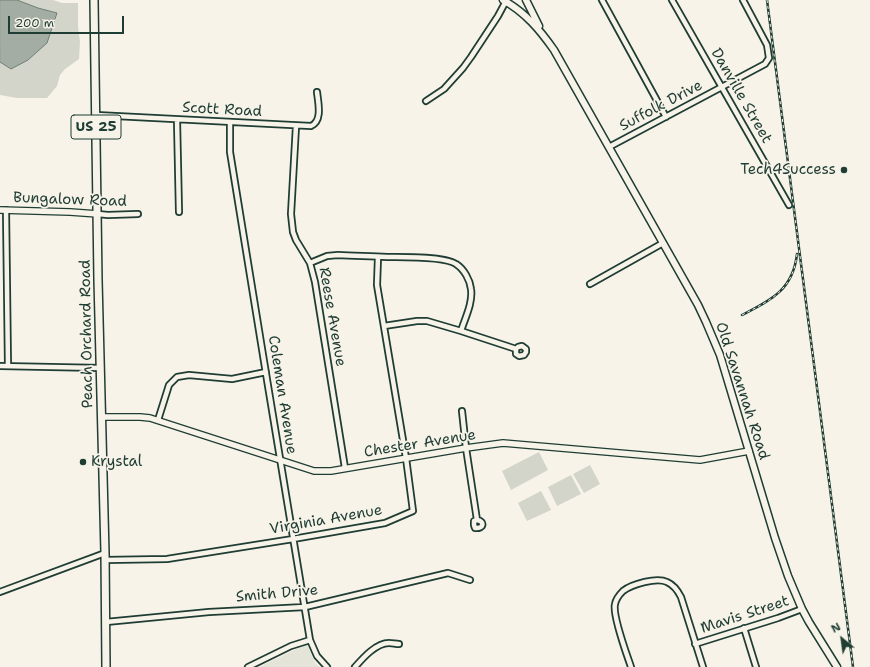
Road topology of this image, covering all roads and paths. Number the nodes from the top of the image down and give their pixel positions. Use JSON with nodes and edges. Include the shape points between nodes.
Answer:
{"nodes":[{"id":1,"x":94,"y":0,"type":"edge"},
{"id":2,"x":505,"y":0,"type":"edge"},
{"id":3,"x":526,"y":0,"type":"edge"},
{"id":4,"x":602,"y":0,"type":"edge"},
{"id":5,"x":672,"y":0,"type":"edge"},
{"id":6,"x":743,"y":0,"type":"edge"},
{"id":7,"x":546,"y":38,"type":"junction"},
{"id":8,"x":722,"y":88,"type":"junction"},
{"id":9,"x":317,"y":92,"type":"dead end"},
{"id":10,"x":426,"y":101,"type":"dead end"},
{"id":11,"x":96,"y":115,"type":"junction"},
{"id":12,"x":666,"y":117,"type":"junction"},
{"id":13,"x":177,"y":120,"type":"junction"},
{"id":14,"x":230,"y":122,"type":"junction"},
{"id":15,"x":296,"y":126,"type":"junction"},
{"id":16,"x":610,"y":147,"type":"junction"},
{"id":17,"x":789,"y":204,"type":"dead end"},
{"id":18,"x":3,"y":210,"type":"edge"},
{"id":19,"x":178,"y":212,"type":"dead end"},
{"id":20,"x":98,"y":214,"type":"junction"},
{"id":21,"x":138,"y":214,"type":"dead end"},
{"id":22,"x":664,"y":243,"type":"junction"},
{"id":23,"x":378,"y":256,"type":"junction"},
{"id":24,"x":310,"y":263,"type":"junction"},
{"id":25,"x":590,"y":284,"type":"dead end"},
{"id":26,"x":0,"y":287,"type":"edge"},
{"id":27,"x":7,"y":287,"type":"junction"},
{"id":28,"x":384,"y":326,"type":"junction"},
{"id":29,"x":461,"y":331,"type":"junction"},
{"id":30,"x":516,"y":349,"type":"dead end"},
{"id":31,"x":0,"y":366,"type":"edge"},
{"id":32,"x":8,"y":366,"type":"junction"},
{"id":33,"x":101,"y":368,"type":"junction"},
{"id":34,"x":266,"y":372,"type":"junction"},
{"id":35,"x":462,"y":411,"type":"dead end"},
{"id":36,"x":102,"y":417,"type":"junction"},
{"id":37,"x":158,"y":420,"type":"junction"},
{"id":38,"x":466,"y":448,"type":"junction"},
{"id":39,"x":749,"y":451,"type":"junction"},
{"id":40,"x":406,"y":458,"type":"junction"},
{"id":41,"x":280,"y":460,"type":"junction"},
{"id":42,"x":344,"y":468,"type":"junction"},
{"id":43,"x":477,"y":520,"type":"dead end"},
{"id":44,"x":293,"y":539,"type":"junction"},
{"id":45,"x":105,"y":556,"type":"junction"},
{"id":46,"x":470,"y":580,"type":"dead end"},
{"id":47,"x":0,"y":592,"type":"edge"},
{"id":48,"x":305,"y":607,"type":"junction"},
{"id":49,"x":802,"y":609,"type":"junction"},
{"id":50,"x":106,"y":622,"type":"junction"},
{"id":51,"x":744,"y":628,"type":"junction"},
{"id":52,"x":310,"y":640,"type":"junction"},
{"id":53,"x":399,"y":644,"type":"dead end"},
{"id":54,"x":695,"y":644,"type":"junction"},
{"id":55,"x":106,"y":667,"type":"edge"},
{"id":56,"x":248,"y":667,"type":"edge"},
{"id":57,"x":327,"y":667,"type":"edge"},
{"id":58,"x":355,"y":667,"type":"edge"},
{"id":59,"x":631,"y":667,"type":"edge"},
{"id":60,"x":703,"y":667,"type":"edge"},
{"id":61,"x":756,"y":667,"type":"edge"},
{"id":62,"x":837,"y":667,"type":"edge"}],
"edges":[{"from":1,"to":11,"type":"main road","name":"Peach Orchard Road","number":"US 25"},
{"from":2,"to":7,"type":"main road","via":[[525,15]]},
{"from":2,"to":10,"type":"street","via":[[504,7],[472,57],[444,89]]},
{"from":3,"to":7,"type":"main road"},
{"from":4,"to":12,"type":"street"},
{"from":5,"to":8,"type":"street","name":"Danville Street"},
{"from":6,"to":8,"type":"street","name":"Suffolk Drive","via":[[763,36],[769,58],[765,64]]},
{"from":7,"to":16,"type":"main road","name":"Old Savannah Road"},
{"from":8,"to":12,"type":"street","name":"Suffolk Drive"},
{"from":8,"to":17,"type":"street","name":"Danville Street"},
{"from":9,"to":15,"type":"street","name":"Scott Road","via":[[316,123],[311,126]]},
{"from":11,"to":13,"type":"street","name":"Scott Road"},
{"from":11,"to":20,"type":"main road","name":"Peach Orchard Road","number":"US 25"},
{"from":12,"to":16,"type":"street","name":"Suffolk Drive"},
{"from":13,"to":14,"type":"street","name":"Scott Road"},
{"from":13,"to":19,"type":"street"},
{"from":14,"to":15,"type":"street","name":"Scott Road"},
{"from":14,"to":34,"type":"street","name":"Coleman Avenue","via":[[230,152]]},
{"from":15,"to":24,"type":"street","name":"Reese Avenue","via":[[292,228]]},
{"from":16,"to":22,"type":"main road","name":"Old Savannah Road"},
{"from":18,"to":20,"type":"street","name":"Bungalow Road"},
{"from":18,"to":27,"type":"street"},
{"from":20,"to":21,"type":"street","name":"Bungalow Road"},
{"from":20,"to":33,"type":"main road","name":"Peach Orchard Road","number":"US 25"},
{"from":22,"to":25,"type":"street"},
{"from":22,"to":39,"type":"main road","name":"Old Savannah Road","via":[[713,337]]},
{"from":23,"to":24,"type":"street","via":[[334,255]]},
{"from":23,"to":28,"type":"street","name":"Virginia Avenue","via":[[377,285]]},
{"from":23,"to":29,"type":"street","via":[[442,259],[456,264],[463,270],[470,283],[471,302]]},
{"from":24,"to":42,"type":"street","name":"Reese Avenue"},
{"from":26,"to":27,"type":"street"},
{"from":27,"to":32,"type":"street"},
{"from":28,"to":29,"type":"street","via":[[422,320]]},
{"from":28,"to":40,"type":"street","name":"Virginia Avenue"},
{"from":29,"to":30,"type":"street"},
{"from":31,"to":32,"type":"street"},
{"from":32,"to":33,"type":"street"},
{"from":33,"to":36,"type":"main road","name":"Peach Orchard Road","number":"US 25"},
{"from":34,"to":37,"type":"street","via":[[232,379],[177,377],[169,385]]},
{"from":34,"to":41,"type":"street","name":"Coleman Avenue"},
{"from":35,"to":38,"type":"street"},
{"from":36,"to":37,"type":"street","name":"Chester Avenue","via":[[140,417]]},
{"from":36,"to":45,"type":"main road","name":"Peach Orchard Road","number":"US 25"},
{"from":37,"to":41,"type":"street","name":"Chester Avenue"},
{"from":38,"to":39,"type":"street","name":"Chester Avenue","via":[[503,444],[700,460]]},
{"from":38,"to":40,"type":"street","name":"Chester Avenue"},
{"from":38,"to":43,"type":"street"},
{"from":39,"to":49,"type":"main road","name":"Old Savannah Road","via":[[775,538]]},
{"from":40,"to":42,"type":"street","name":"Chester Avenue"},
{"from":40,"to":44,"type":"street","name":"Virginia Avenue","via":[[413,511],[385,523]]},
{"from":41,"to":42,"type":"street","name":"Chester Avenue","via":[[314,471]]},
{"from":41,"to":44,"type":"street","name":"Coleman Avenue"},
{"from":44,"to":45,"type":"street","name":"Virginia Avenue","via":[[167,559]]},
{"from":44,"to":48,"type":"street","name":"Coleman Avenue"},
{"from":45,"to":47,"type":"street","name":"Virginia Avenue"},
{"from":45,"to":50,"type":"main road","name":"Peach Orchard Road","number":"US 25"},
{"from":46,"to":48,"type":"street","name":"Smith Drive","via":[[448,573]]},
{"from":48,"to":50,"type":"street","name":"Smith Drive","via":[[209,612]]},
{"from":48,"to":52,"type":"street","name":"Coleman Avenue"},
{"from":49,"to":51,"type":"street","name":"Mavis Street"},
{"from":49,"to":62,"type":"main road","name":"Old Savannah Road"},
{"from":50,"to":55,"type":"main road","name":"Peach Orchard Road","number":"US 25"},
{"from":51,"to":54,"type":"street","name":"Mavis Street"},
{"from":51,"to":61,"type":"street"},
{"from":52,"to":56,"type":"street","via":[[291,646]]},
{"from":52,"to":57,"type":"street","name":"Coleman Avenue","via":[[317,656]]},
{"from":53,"to":58,"type":"street","via":[[389,643],[376,648]]},
{"from":54,"to":59,"type":"street","via":[[681,597],[673,585],[666,581],[652,580],[630,587],[618,597],[614,607]]},
{"from":54,"to":60,"type":"street"}]}
